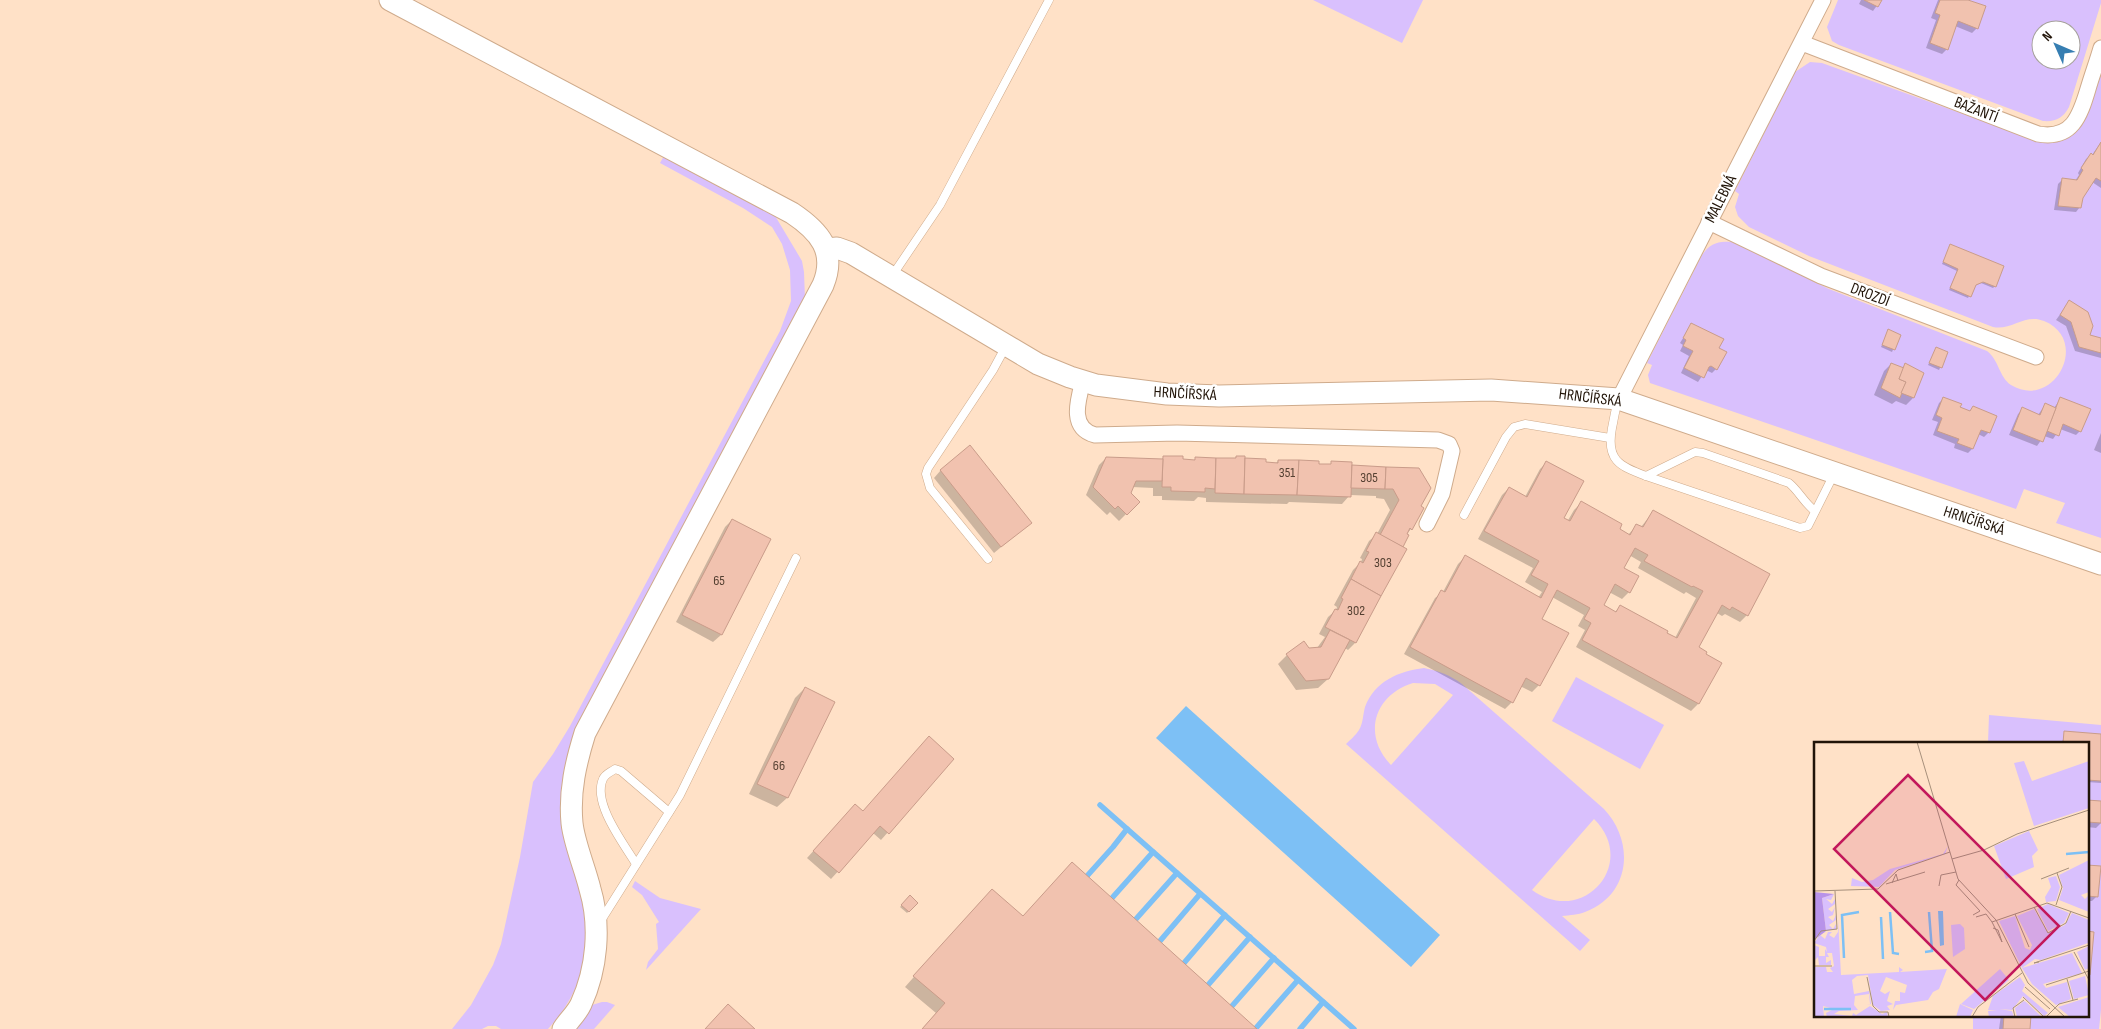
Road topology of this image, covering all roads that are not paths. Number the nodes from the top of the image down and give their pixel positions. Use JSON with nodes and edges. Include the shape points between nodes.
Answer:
{"nodes":[{"id":1,"x":390,"y":0,"type":"edge"},
{"id":2,"x":1049,"y":0,"type":"edge"},
{"id":3,"x":1823,"y":0,"type":"edge"},
{"id":4,"x":1802,"y":43,"type":"junction"},
{"id":5,"x":2101,"y":48,"type":"edge"},
{"id":6,"x":1709,"y":222,"type":"junction"},
{"id":7,"x":826,"y":249,"type":"junction"},
{"id":8,"x":891,"y":277,"type":"junction"},
{"id":9,"x":1006,"y":346,"type":"junction"},
{"id":10,"x":2036,"y":357,"type":"dead end"},
{"id":11,"x":1083,"y":381,"type":"junction"},
{"id":12,"x":1619,"y":399,"type":"junction"},
{"id":13,"x":1610,"y":438,"type":"junction"},
{"id":14,"x":1834,"y":474,"type":"junction"},
{"id":15,"x":1646,"y":476,"type":"junction"},
{"id":16,"x":1815,"y":511,"type":"junction"},
{"id":17,"x":1464,"y":515,"type":"dead end"},
{"id":18,"x":1427,"y":524,"type":"dead end"},
{"id":19,"x":796,"y":558,"type":"dead end"},
{"id":20,"x":988,"y":559,"type":"dead end"},
{"id":21,"x":2101,"y":564,"type":"edge"},
{"id":22,"x":670,"y":812,"type":"junction"},
{"id":23,"x":636,"y":864,"type":"junction"},
{"id":24,"x":596,"y":928,"type":"junction"},
{"id":25,"x":563,"y":1029,"type":"edge"}],
"edges":[{"from":1,"to":7,"type":"street","via":[[792,213],[812,227]]},
{"from":2,"to":8,"type":"lane","via":[[940,205]]},
{"from":3,"to":4,"type":"street","name":"MALEBNÁ"},
{"from":4,"to":5,"type":"street","name":"BAŽANTÍ","via":[[2046,136],[2063,132],[2078,119]]},
{"from":4,"to":6,"type":"street","name":"MALEBNÁ"},
{"from":6,"to":10,"type":"street","name":"DROZDÍ","via":[[1821,276]]},
{"from":6,"to":12,"type":"street","name":"MALEBNÁ"},
{"from":7,"to":8,"type":"street","name":"HRNČÍŘSKÁ","via":[[844,250]]},
{"from":7,"to":24,"type":"street","via":[[828,266],[823,284],[585,732],[575,765],[571,794],[572,824],[591,892]]},
{"from":8,"to":9,"type":"street","name":"HRNČÍŘSKÁ"},
{"from":9,"to":11,"type":"street","name":"HRNČÍŘSKÁ","via":[[1038,364]]},
{"from":9,"to":20,"type":"lane","via":[[926,474],[930,488]]},
{"from":11,"to":12,"type":"street","name":"HRNČÍŘSKÁ","via":[[1126,390],[1219,396],[1491,390]]},
{"from":11,"to":18,"type":"street","via":[[1077,417],[1085,430],[1095,435],[1187,433],[1438,440],[1448,444],[1452,451],[1442,494]]},
{"from":12,"to":13,"type":"lane"},
{"from":12,"to":14,"type":"street","name":"HRNČÍŘSKÁ"},
{"from":13,"to":15,"type":"lane","via":[[1611,452],[1617,462]]},
{"from":13,"to":17,"type":"lane","via":[[1525,424],[1514,427]]},
{"from":14,"to":16,"type":"lane"},
{"from":14,"to":21,"type":"street","name":"HRNČÍŘSKÁ"},
{"from":15,"to":16,"type":"lane","via":[[1800,528],[1808,526]]},
{"from":15,"to":16,"type":"lane","via":[[1695,452],[1703,453],[1788,482]]},
{"from":19,"to":22,"type":"lane"},
{"from":22,"to":23,"type":"lane"},
{"from":22,"to":23,"type":"lane","via":[[621,771],[615,769],[604,777],[601,793],[605,811]]},
{"from":23,"to":24,"type":"lane"},
{"from":24,"to":25,"type":"street","via":[[595,964],[580,1006]]}]}
